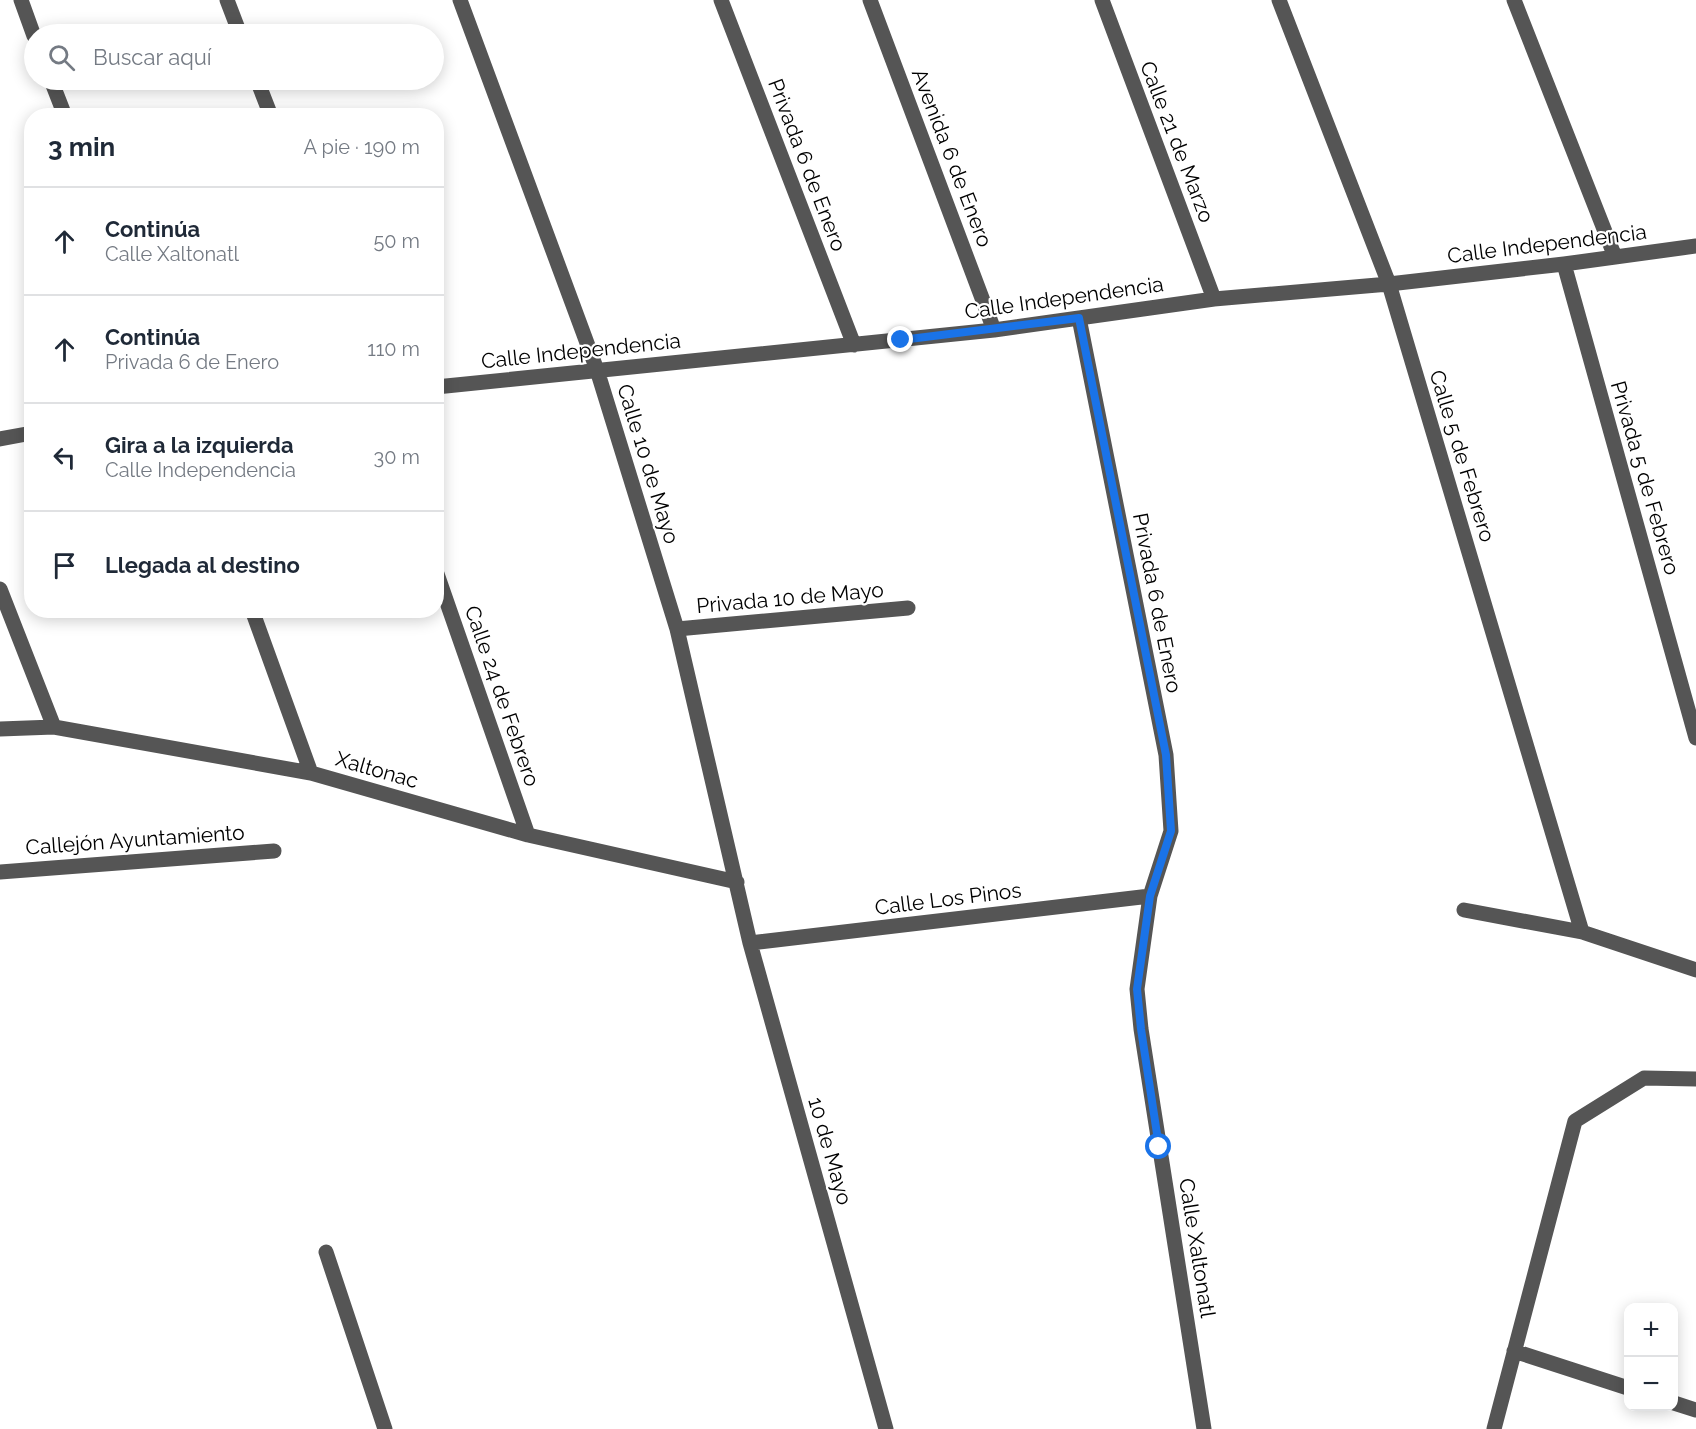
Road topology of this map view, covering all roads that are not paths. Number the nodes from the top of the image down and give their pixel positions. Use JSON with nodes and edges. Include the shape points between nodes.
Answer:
{"nodes":[{"id":1,"x":21,"y":0,"type":"edge"},
{"id":2,"x":227,"y":0,"type":"edge"},
{"id":3,"x":460,"y":0,"type":"edge"},
{"id":4,"x":721,"y":0,"type":"edge"},
{"id":5,"x":870,"y":0,"type":"edge"},
{"id":6,"x":1102,"y":0,"type":"edge"},
{"id":7,"x":1280,"y":0,"type":"edge"},
{"id":8,"x":1514,"y":0,"type":"edge"},
{"id":9,"x":30,"y":24,"type":"edge"},
{"id":10,"x":236,"y":24,"type":"edge"},
{"id":11,"x":55,"y":90,"type":"edge"},
{"id":12,"x":261,"y":90,"type":"edge"},
{"id":13,"x":62,"y":108,"type":"edge"},
{"id":14,"x":268,"y":108,"type":"edge"},
{"id":15,"x":1696,"y":246,"type":"edge"},
{"id":16,"x":1616,"y":257,"type":"junction"},
{"id":17,"x":1564,"y":264,"type":"junction"},
{"id":18,"x":1389,"y":284,"type":"junction"},
{"id":19,"x":1214,"y":299,"type":"junction"},
{"id":20,"x":1079,"y":318,"type":"junction"},
{"id":21,"x":994,"y":330,"type":"junction"},
{"id":22,"x":854,"y":345,"type":"junction"},
{"id":23,"x":597,"y":370,"type":"junction"},
{"id":24,"x":444,"y":386,"type":"edge"},
{"id":25,"x":24,"y":434,"type":"edge"},
{"id":26,"x":0,"y":439,"type":"edge"},
{"id":27,"x":0,"y":589,"type":"edge"},
{"id":28,"x":444,"y":594,"type":"edge"},
{"id":29,"x":908,"y":608,"type":"dead end"},
{"id":30,"x":255,"y":618,"type":"edge"},
{"id":31,"x":677,"y":629,"type":"junction"},
{"id":32,"x":54,"y":727,"type":"junction"},
{"id":33,"x":0,"y":729,"type":"edge"},
{"id":34,"x":1696,"y":738,"type":"edge"},
{"id":35,"x":311,"y":773,"type":"junction"},
{"id":36,"x":528,"y":835,"type":"junction"},
{"id":37,"x":274,"y":851,"type":"dead end"},
{"id":38,"x":0,"y":872,"type":"edge"},
{"id":39,"x":737,"y":882,"type":"junction"},
{"id":40,"x":1150,"y":896,"type":"junction"},
{"id":41,"x":1464,"y":910,"type":"dead end"},
{"id":42,"x":1582,"y":932,"type":"junction"},
{"id":43,"x":750,"y":943,"type":"junction"},
{"id":44,"x":1696,"y":970,"type":"edge"},
{"id":45,"x":1696,"y":1079,"type":"edge"},
{"id":46,"x":326,"y":1252,"type":"dead end"},
{"id":47,"x":1514,"y":1351,"type":"junction"},
{"id":48,"x":1624,"y":1386,"type":"edge"},
{"id":49,"x":1678,"y":1403,"type":"edge"},
{"id":50,"x":1696,"y":1410,"type":"edge"},
{"id":51,"x":385,"y":1429,"type":"edge"},
{"id":52,"x":886,"y":1429,"type":"edge"},
{"id":53,"x":1204,"y":1429,"type":"edge"},
{"id":54,"x":1494,"y":1429,"type":"edge"}],
"edges":[{"from":1,"to":9,"type":"street"},
{"from":2,"to":10,"type":"street"},
{"from":3,"to":23,"type":"street","name":"Calle 10 de Mayo"},
{"from":4,"to":22,"type":"street","name":"Privada 6 de Enero"},
{"from":5,"to":21,"type":"street","name":"Avenida 6 de Enero"},
{"from":6,"to":19,"type":"street","name":"Calle 21 de Marzo"},
{"from":7,"to":18,"type":"street","name":"Calle 5 de Febrero"},
{"from":8,"to":16,"type":"street"},
{"from":11,"to":13,"type":"street"},
{"from":12,"to":14,"type":"street"},
{"from":15,"to":16,"type":"street","name":"Calle Independencia"},
{"from":16,"to":17,"type":"street","name":"Calle Independencia"},
{"from":17,"to":18,"type":"street","name":"Calle Independencia"},
{"from":17,"to":34,"type":"street","name":"Privada 5 de Febrero"},
{"from":18,"to":19,"type":"street","name":"Calle Independencia"},
{"from":18,"to":42,"type":"street","name":"Calle 5 de Febrero"},
{"from":19,"to":20,"type":"street","name":"Calle Independencia"},
{"from":20,"to":21,"type":"street","name":"Calle Independencia"},
{"from":20,"to":40,"type":"street","name":"Privada 6 de Enero","via":[[1166,755],[1171,831]]},
{"from":21,"to":22,"type":"street","name":"Calle Independencia"},
{"from":22,"to":23,"type":"street","name":"Calle Independencia"},
{"from":23,"to":24,"type":"street","name":"Calle Independencia"},
{"from":23,"to":31,"type":"street","name":"Calle 10 de Mayo"},
{"from":25,"to":26,"type":"street"},
{"from":27,"to":32,"type":"street"},
{"from":28,"to":36,"type":"street","name":"Calle 24 de Febrero"},
{"from":29,"to":31,"type":"street","name":"Privada 10 de Mayo"},
{"from":30,"to":35,"type":"street"},
{"from":31,"to":39,"type":"street","name":"Calle 10 de Mayo"},
{"from":32,"to":33,"type":"street","name":"Xaltonac"},
{"from":32,"to":35,"type":"street","name":"Xaltonac"},
{"from":35,"to":36,"type":"street","name":"Xaltonac"},
{"from":36,"to":39,"type":"street","name":"Xaltonac"},
{"from":37,"to":38,"type":"street","name":"Callejón Ayuntamiento"},
{"from":39,"to":43,"type":"street","name":"10 de Mayo"},
{"from":40,"to":43,"type":"street","name":"Calle Los Pinos"},
{"from":40,"to":53,"type":"street","name":"Calle Xaltonatl","via":[[1137,989],[1141,1029]]},
{"from":41,"to":42,"type":"street"},
{"from":42,"to":44,"type":"street"},
{"from":43,"to":52,"type":"street","name":"10 de Mayo"},
{"from":45,"to":47,"type":"street","via":[[1644,1078],[1575,1121]]},
{"from":46,"to":51,"type":"street"},
{"from":47,"to":48,"type":"street"},
{"from":47,"to":54,"type":"street"},
{"from":49,"to":50,"type":"street"}]}
